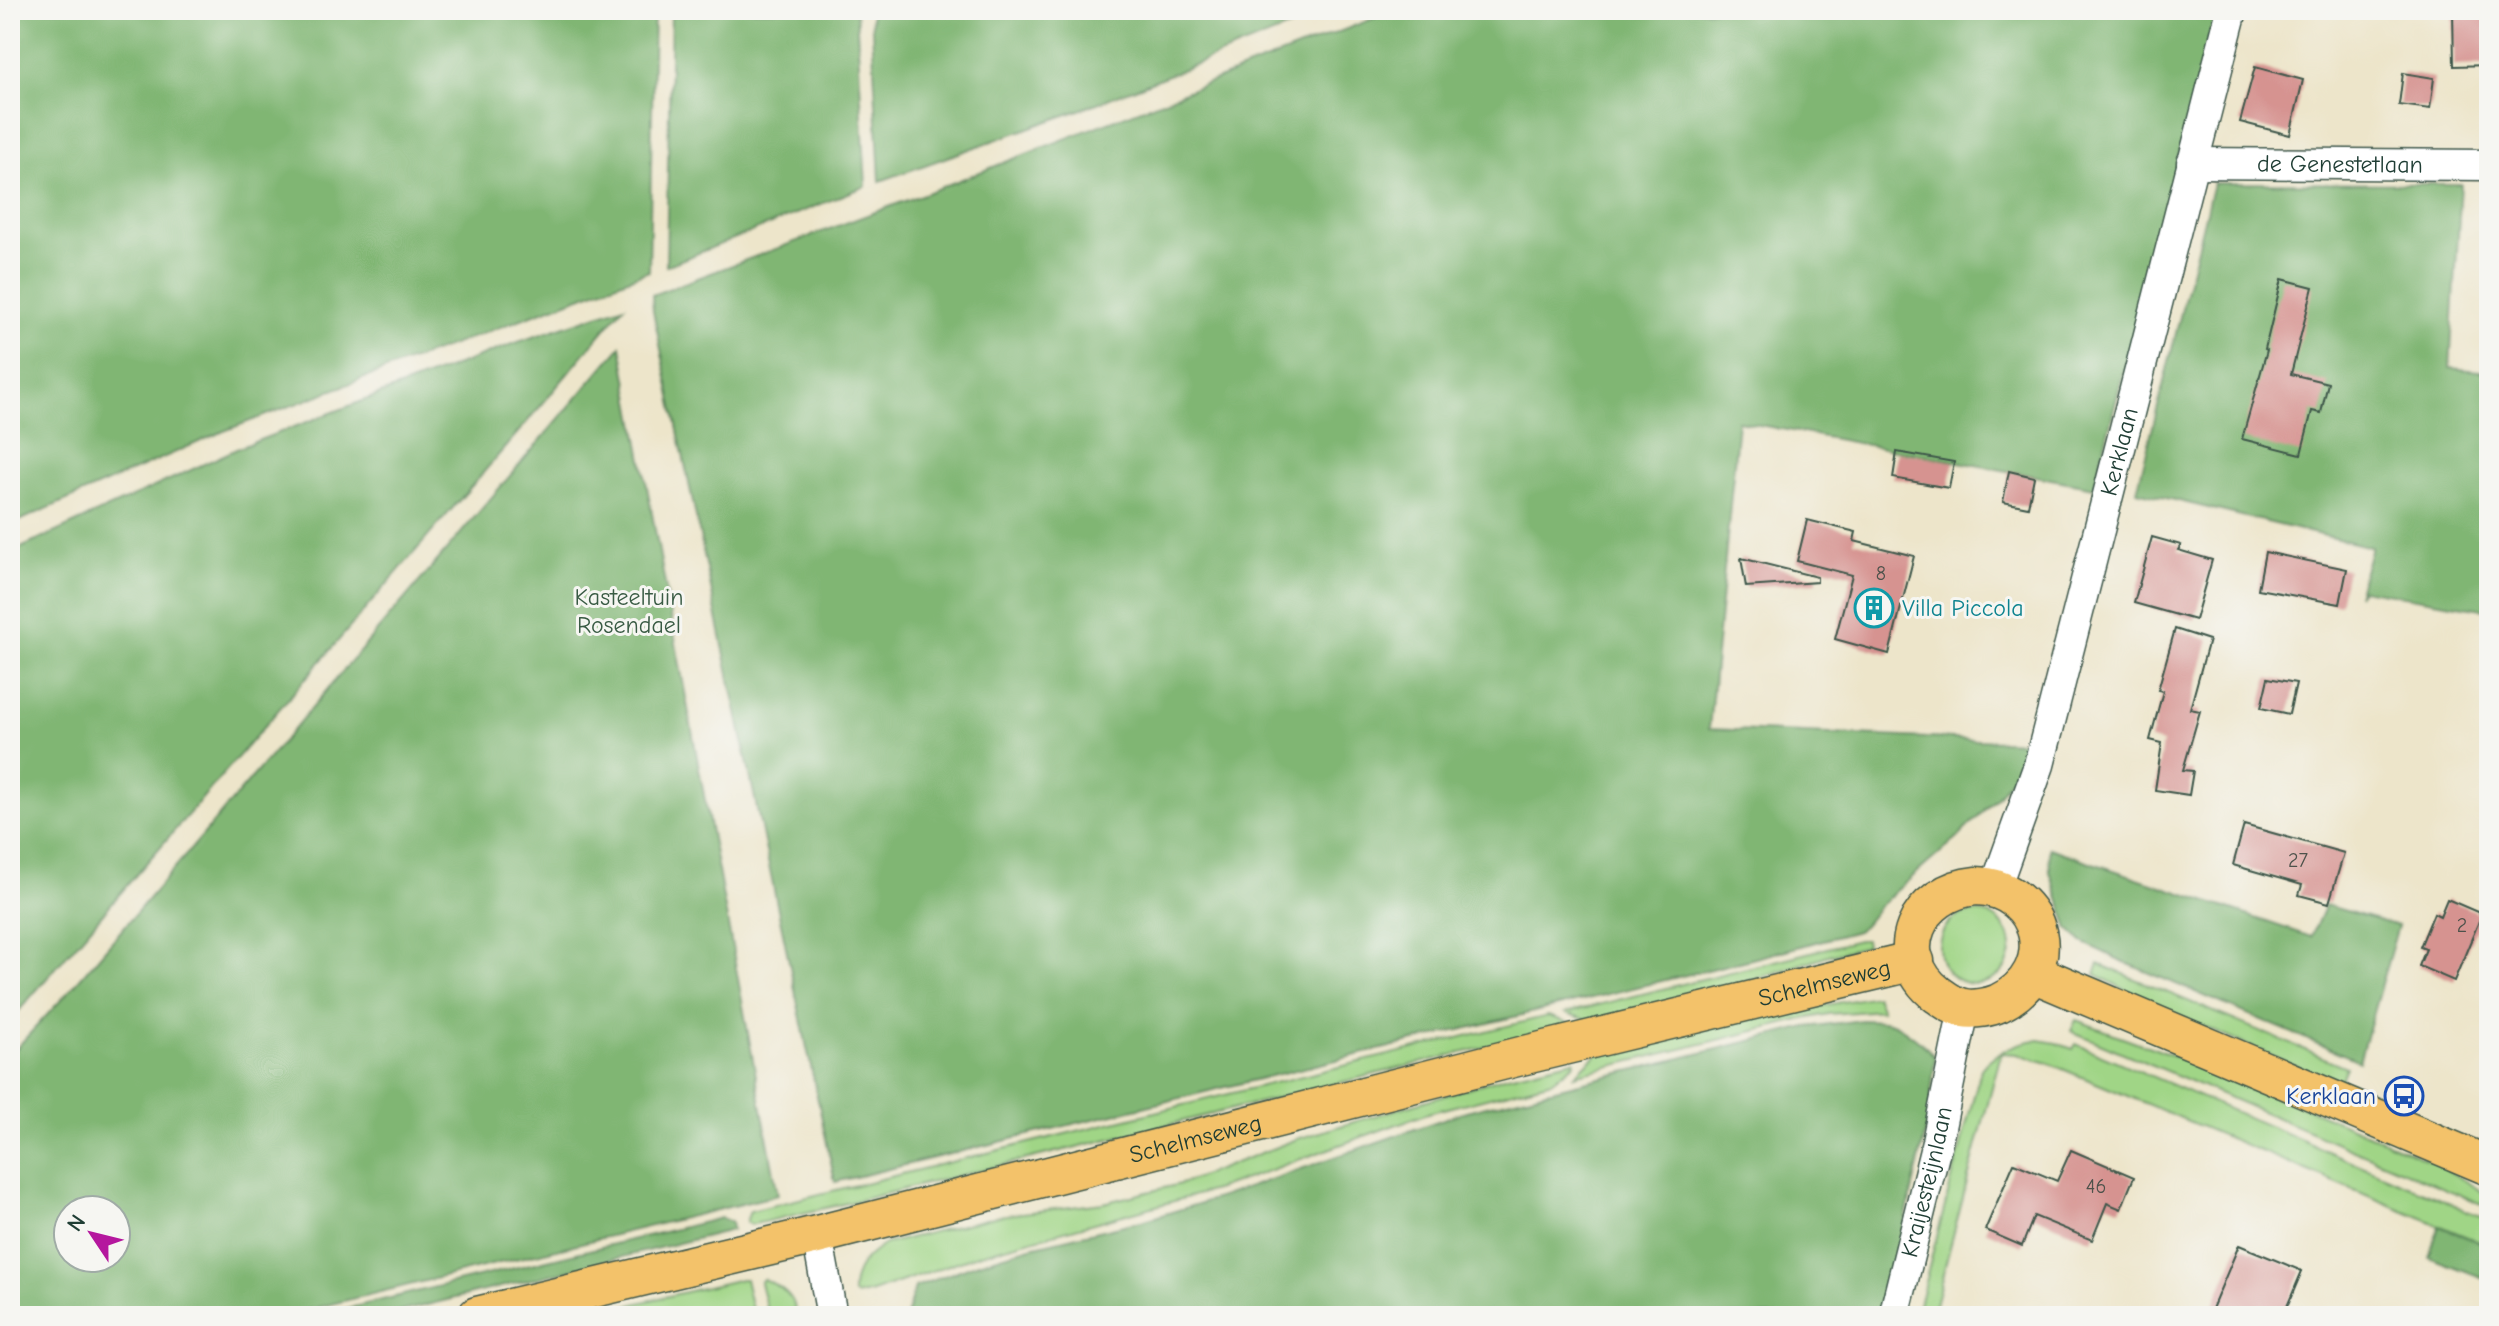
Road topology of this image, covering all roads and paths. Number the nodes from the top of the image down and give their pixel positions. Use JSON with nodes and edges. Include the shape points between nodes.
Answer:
{"nodes":[{"id":1,"x":2232,"y":10,"type":"edge"},
{"id":2,"x":2192,"y":163,"type":"junction"},
{"id":3,"x":2489,"y":165,"type":"edge"},
{"id":4,"x":1995,"y":888,"type":"junction"},
{"id":5,"x":1915,"y":961,"type":"junction"},
{"id":6,"x":2033,"y":973,"type":"junction"},
{"id":7,"x":1964,"y":1009,"type":"junction"},
{"id":8,"x":2489,"y":1166,"type":"edge"},
{"id":9,"x":817,"y":1235,"type":"junction"},
{"id":10,"x":477,"y":1316,"type":"edge"},
{"id":11,"x":832,"y":1316,"type":"edge"},
{"id":12,"x":1894,"y":1316,"type":"edge"}],
"edges":[{"from":1,"to":2,"type":"street","name":"Kerklaan"},
{"from":2,"to":3,"type":"street","name":"de Genestetlaan"},
{"from":2,"to":4,"type":"street","name":"Kerklaan","via":[[2039,765]]},
{"from":4,"to":5,"type":"main road","via":[[1961,887],[1939,896],[1916,927],[1911,945]]},
{"from":4,"to":6,"type":"main road","via":[[2024,908],[2036,929],[2039,947]]},
{"from":5,"to":7,"type":"main road","via":[[1929,987]]},
{"from":5,"to":9,"type":"main road","name":"Schelmseweg"},
{"from":6,"to":7,"type":"main road","via":[[2014,996]]},
{"from":6,"to":8,"type":"main road"},
{"from":7,"to":12,"type":"street","name":"Kraijesteijnlaan"},
{"from":9,"to":10,"type":"main road","name":"Schelmseweg"},
{"from":9,"to":11,"type":"street"}]}
